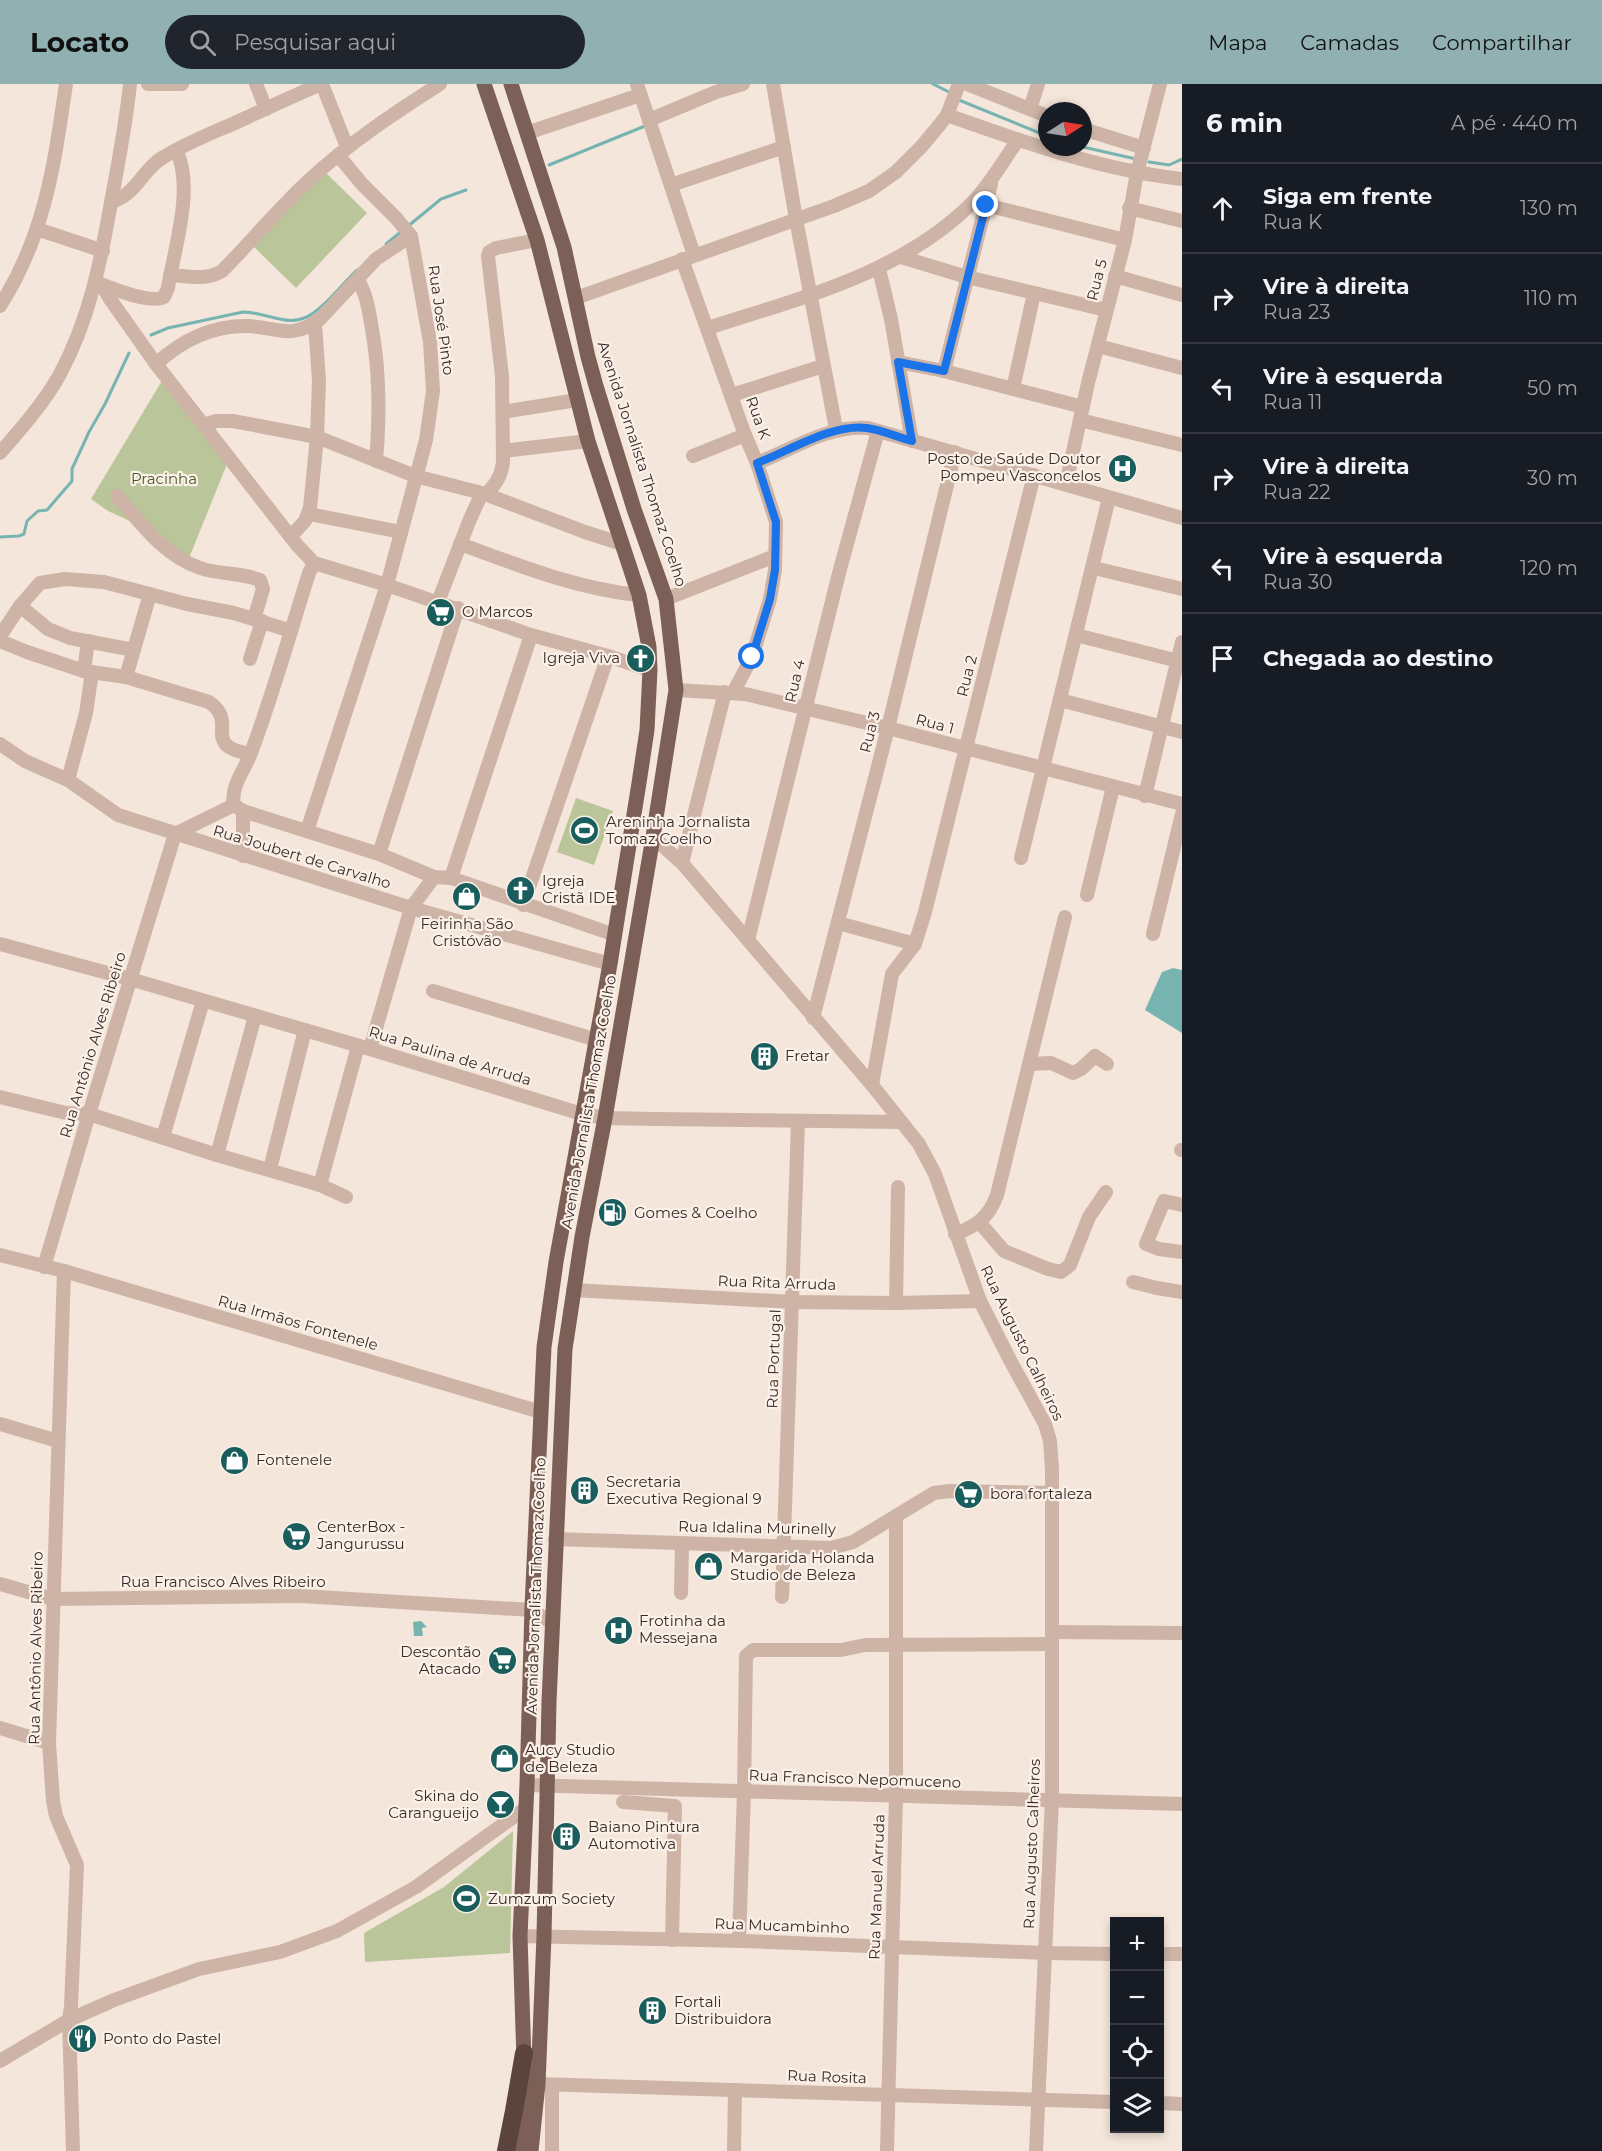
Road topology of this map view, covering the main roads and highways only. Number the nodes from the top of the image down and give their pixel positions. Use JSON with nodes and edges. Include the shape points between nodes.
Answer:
{"nodes":[{"id":1,"x":484,"y":84,"type":"edge"},
{"id":2,"x":511,"y":84,"type":"edge"},
{"id":3,"x":606,"y":418,"type":"junction"},
{"id":4,"x":583,"y":424,"type":"junction"},
{"id":5,"x":590,"y":448,"type":"junction"},
{"id":6,"x":616,"y":448,"type":"junction"},
{"id":7,"x":603,"y":996,"type":"junction"},
{"id":8,"x":626,"y":1001,"type":"junction"},
{"id":9,"x":544,"y":1347,"type":"junction"},
{"id":10,"x":564,"y":1349,"type":"junction"},
{"id":11,"x":540,"y":1436,"type":"junction"},
{"id":12,"x":560,"y":1437,"type":"junction"},
{"id":13,"x":524,"y":2053,"type":"junction"},
{"id":14,"x":506,"y":2151,"type":"edge"},
{"id":15,"x":521,"y":2151,"type":"edge"},
{"id":16,"x":531,"y":2151,"type":"edge"}],
"edges":[{"from":1,"to":4,"type":"main road","name":"Avenida Jornalista Thomaz Coelho","via":[[537,240]]},
{"from":2,"to":3,"type":"main road","name":"Avenida Jornalista Thomaz Coelho","via":[[562,238],[588,357]]},
{"from":3,"to":4,"type":"main road"},
{"from":3,"to":6,"type":"main road","name":"Avenida Jornalista Thomaz Coelho"},
{"from":4,"to":5,"type":"main road","name":"Avenida Jornalista Thomaz Coelho"},
{"from":5,"to":6,"type":"main road"},
{"from":5,"to":7,"type":"main road","name":"Avenida Jornalista Thomaz Coelho","via":[[639,595],[651,670],[647,730]]},
{"from":6,"to":8,"type":"main road","name":"Avenida Jornalista Thomaz Coelho","via":[[666,599],[676,690]]},
{"from":7,"to":8,"type":"main road"},
{"from":7,"to":9,"type":"main road","name":"Avenida Jornalista Thomaz Coelho"},
{"from":8,"to":10,"type":"main road","name":"Avenida Jornalista Thomaz Coelho"},
{"from":9,"to":10,"type":"main road"},
{"from":9,"to":11,"type":"main road","name":"Avenida Jornalista Thomaz Coelho"},
{"from":10,"to":12,"type":"main road","name":"Avenida Jornalista Thomaz Coelho"},
{"from":11,"to":12,"type":"main road"},
{"from":11,"to":13,"type":"main road","name":"Avenida Jornalista Thomaz Coelho","via":[[520,1936]]},
{"from":12,"to":16,"type":"main road","name":"Avenida Jornalista Thomaz Coelho","via":[[547,1787],[545,2084]]},
{"from":13,"to":14,"type":"highway"},
{"from":13,"to":15,"type":"main road","name":"Avenida Jornalista Thomaz Coelho"}]}
